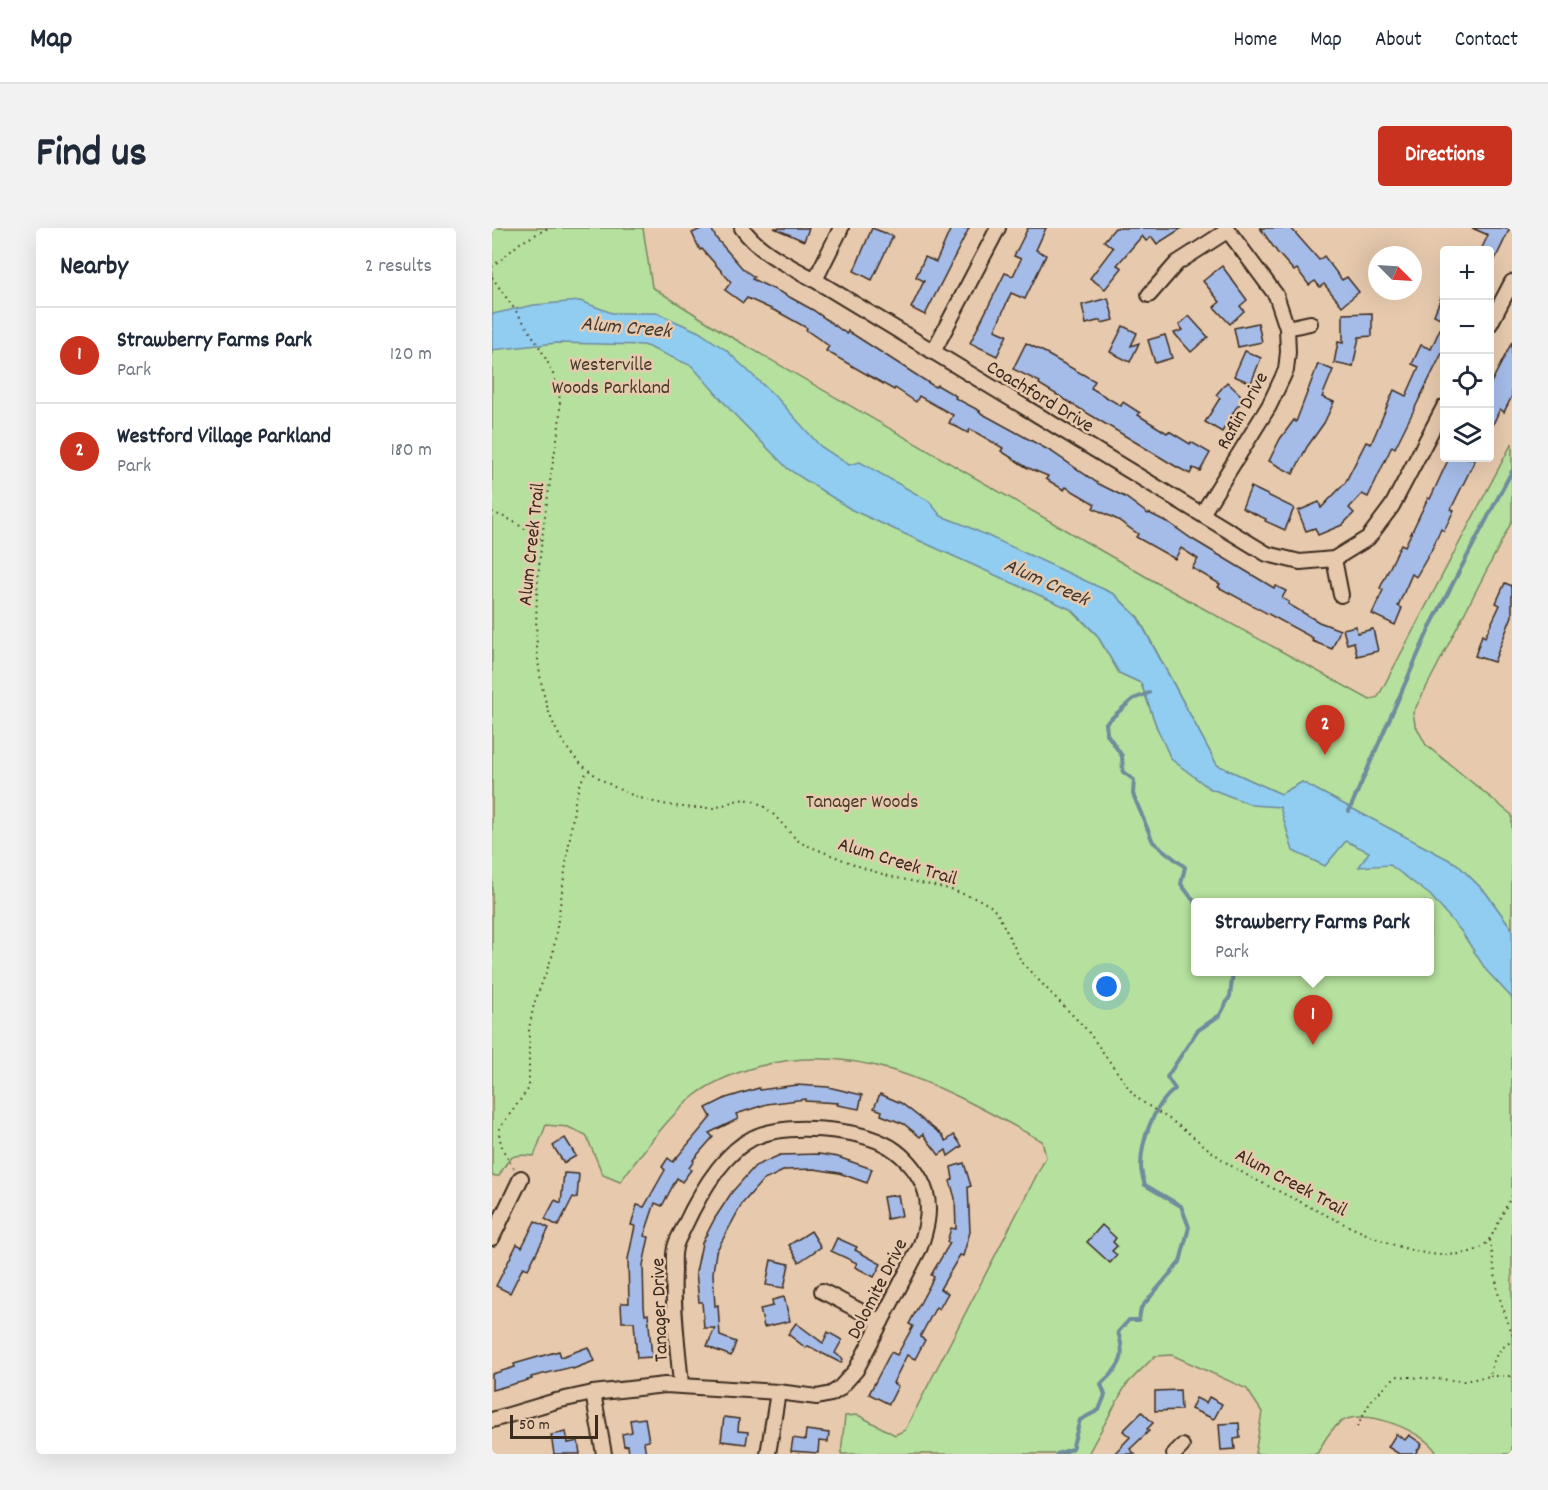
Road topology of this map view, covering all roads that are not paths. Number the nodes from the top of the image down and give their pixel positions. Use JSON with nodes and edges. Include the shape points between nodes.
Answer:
{"nodes":[{"id":1,"x":742,"y":228,"type":"edge"},
{"id":2,"x":842,"y":228,"type":"edge"},
{"id":3,"x":998,"y":228,"type":"edge"},
{"id":4,"x":1227,"y":229,"type":"edge"},
{"id":5,"x":814,"y":280,"type":"junction"},
{"id":6,"x":1512,"y":282,"type":"edge"},
{"id":7,"x":1149,"y":295,"type":"dead end"},
{"id":8,"x":1494,"y":316,"type":"edge"},
{"id":9,"x":1310,"y":323,"type":"dead end"},
{"id":10,"x":1287,"y":328,"type":"junction"},
{"id":11,"x":933,"y":352,"type":"junction"},
{"id":12,"x":1443,"y":408,"type":"edge"},
{"id":13,"x":1202,"y":514,"type":"junction"},
{"id":14,"x":1334,"y":559,"type":"junction"},
{"id":15,"x":1341,"y":595,"type":"dead end"},
{"id":16,"x":908,"y":1162,"type":"joint"},
{"id":17,"x":522,"y":1178,"type":"road end"},
{"id":18,"x":492,"y":1238,"type":"edge"},
{"id":19,"x":822,"y":1291,"type":"dead end"},
{"id":20,"x":881,"y":1322,"type":"junction"},
{"id":21,"x":681,"y":1385,"type":"junction"},
{"id":22,"x":778,"y":1392,"type":"junction"},
{"id":23,"x":593,"y":1393,"type":"junction"},
{"id":24,"x":492,"y":1420,"type":"edge"},
{"id":25,"x":604,"y":1454,"type":"edge"},
{"id":26,"x":768,"y":1454,"type":"edge"}],
"edges":[{"from":1,"to":5,"type":"street","name":"Coachford Drive","via":[[769,255]]},
{"from":2,"to":5,"type":"street"},
{"from":3,"to":11,"type":"street"},
{"from":4,"to":7,"type":"street","via":[[1177,263]]},
{"from":4,"to":10,"type":"street","name":"Raflin Drive","via":[[1276,295]]},
{"from":5,"to":11,"type":"street","name":"Coachford Drive"},
{"from":6,"to":8,"type":"street"},
{"from":9,"to":10,"type":"street"},
{"from":10,"to":13,"type":"street","name":"Raflin Drive","via":[[1286,370],[1269,406]]},
{"from":11,"to":13,"type":"street","name":"Coachford Drive"},
{"from":12,"to":14,"type":"street","via":[[1392,506],[1368,538]]},
{"from":13,"to":14,"type":"street","name":"Coachford Drive","via":[[1267,554],[1300,562]]},
{"from":14,"to":15,"type":"street"},
{"from":16,"to":20,"type":"street","name":"Dolomite Drive","via":[[926,1192],[927,1225],[921,1247]]},
{"from":16,"to":21,"type":"street","name":"Tanager Drive","via":[[890,1147],[828,1129],[781,1129],[752,1138],[728,1157],[697,1199],[675,1248],[672,1301]]},
{"from":17,"to":18,"type":"street"},
{"from":19,"to":20,"type":"street"},
{"from":20,"to":22,"type":"street","name":"Dolomite Drive","via":[[856,1370],[839,1389],[817,1396]]},
{"from":21,"to":22,"type":"street","name":"Dolomite Drive"},
{"from":21,"to":23,"type":"street","name":"Dolomite Drive"},
{"from":22,"to":26,"type":"street"},
{"from":23,"to":24,"type":"street","name":"Dolomite Drive"},
{"from":23,"to":25,"type":"street"}]}
